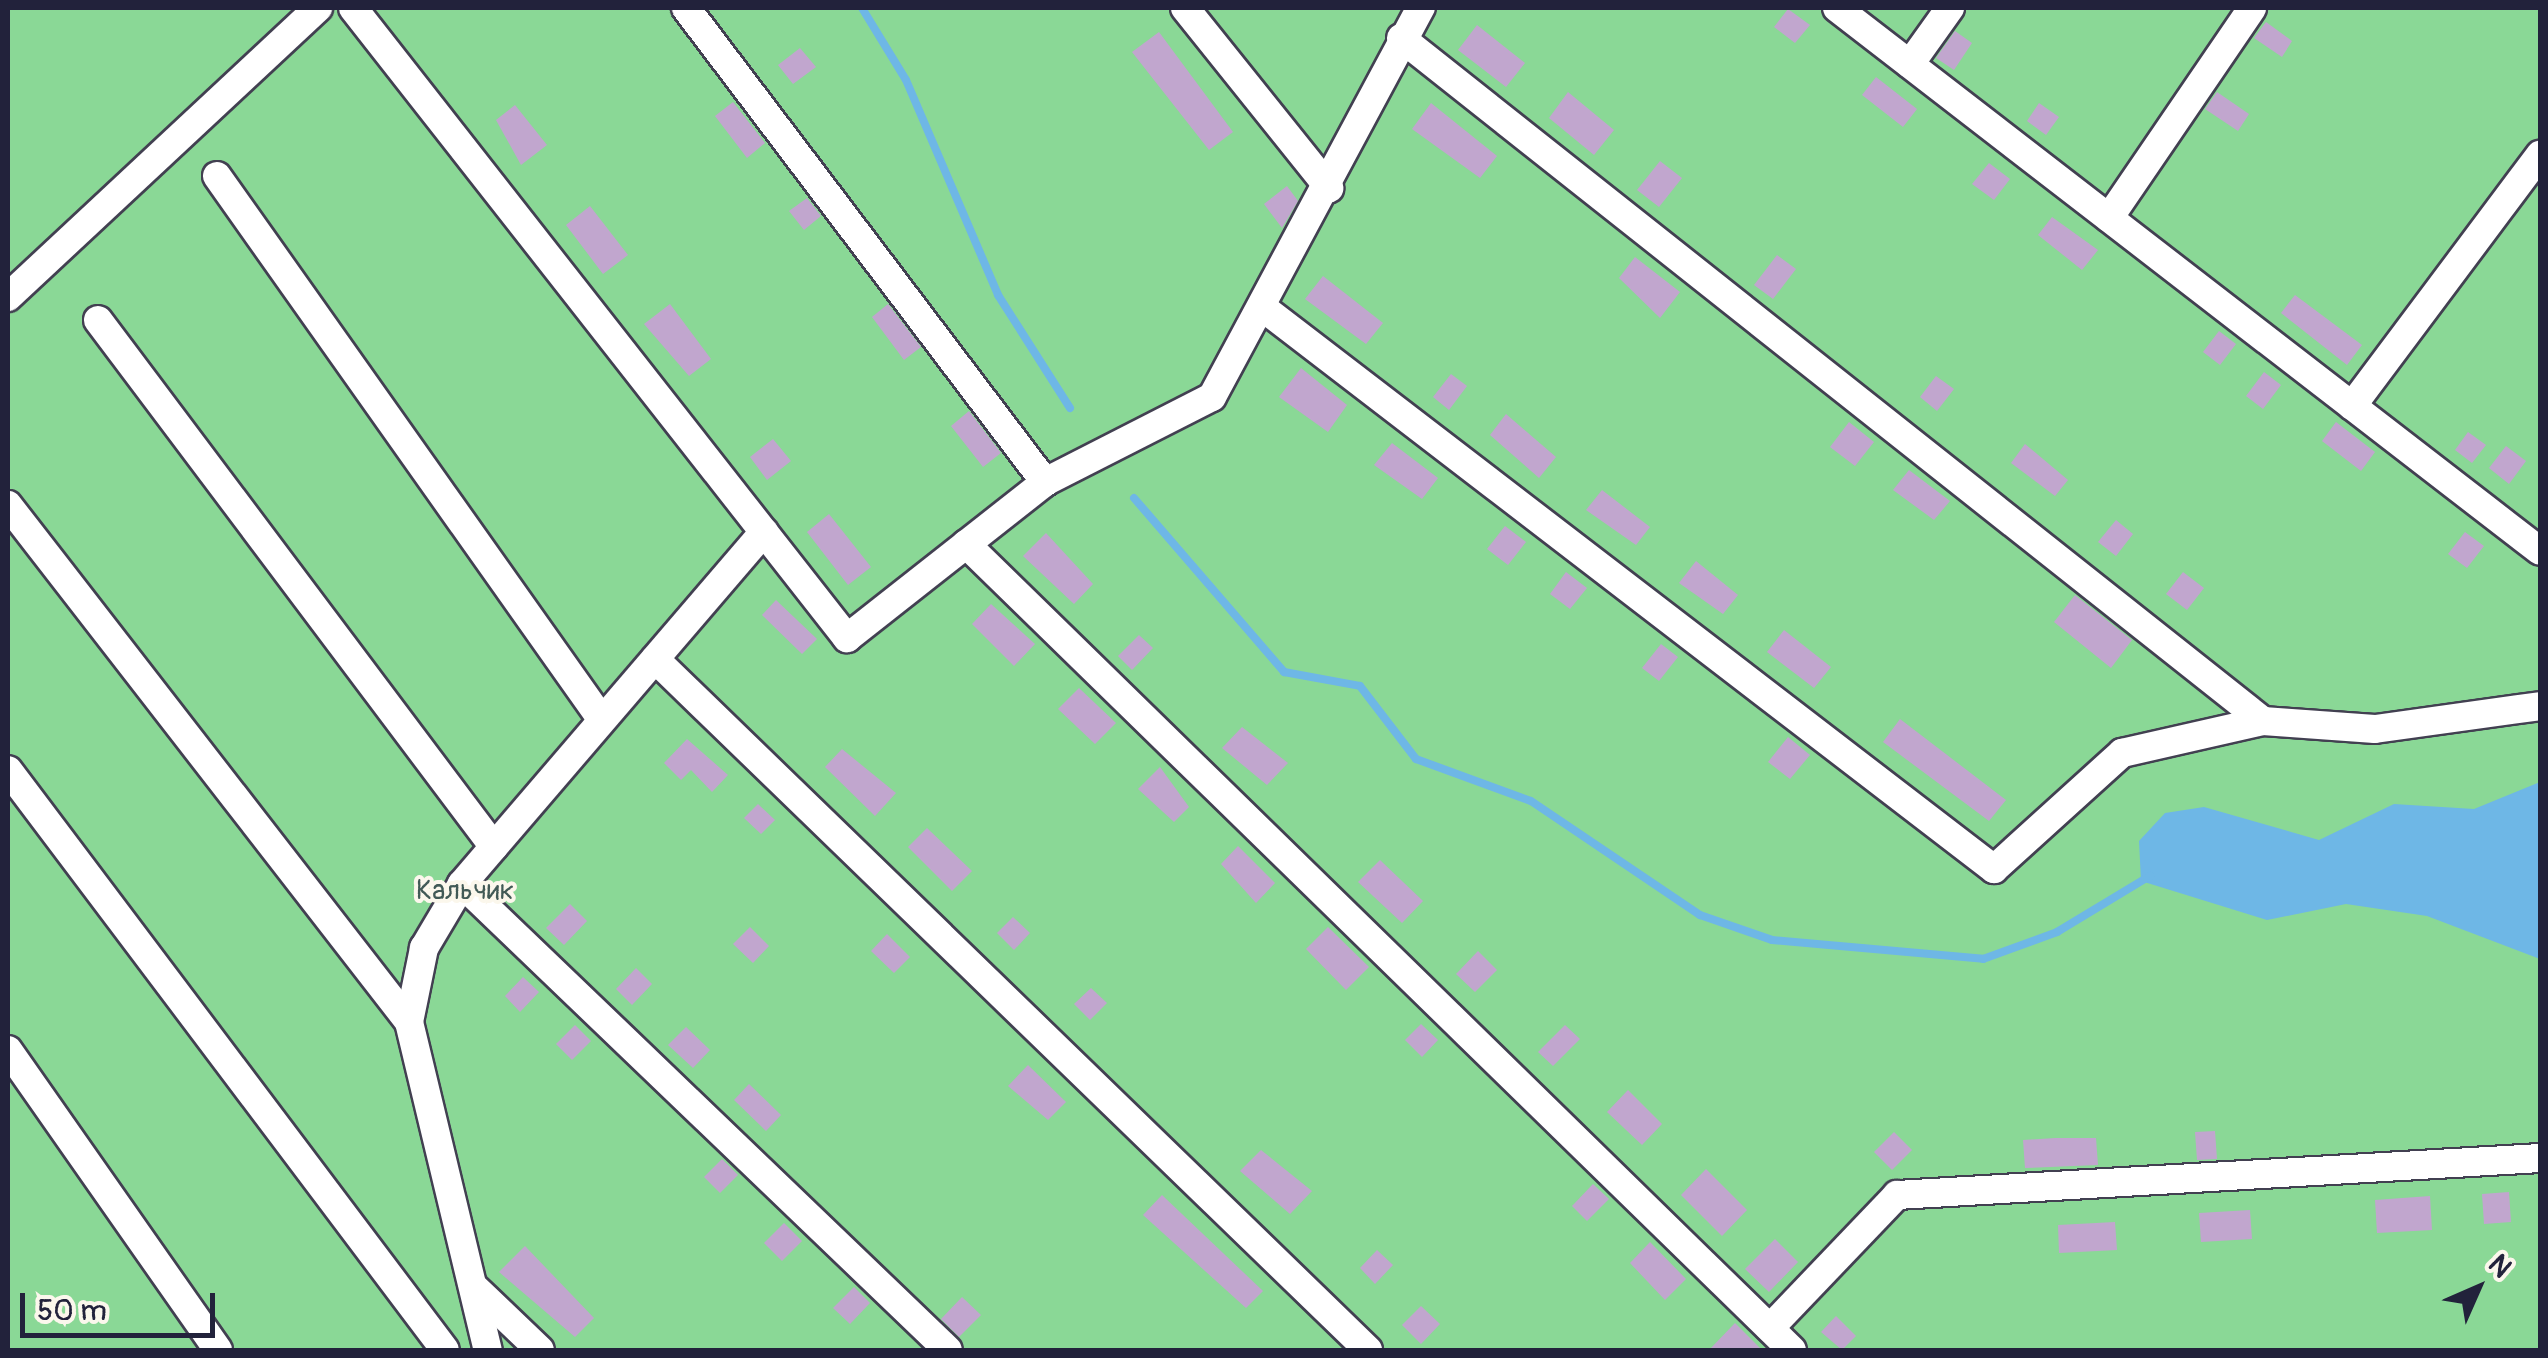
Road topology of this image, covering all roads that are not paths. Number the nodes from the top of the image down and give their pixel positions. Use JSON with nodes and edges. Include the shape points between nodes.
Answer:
{"nodes":[{"id":1,"x":318,"y":8,"type":"edge"},
{"id":2,"x":354,"y":8,"type":"edge"},
{"id":3,"x":686,"y":8,"type":"edge"},
{"id":4,"x":1184,"y":8,"type":"edge"},
{"id":5,"x":1421,"y":8,"type":"edge"},
{"id":6,"x":1836,"y":8,"type":"edge"},
{"id":7,"x":1950,"y":8,"type":"edge"},
{"id":8,"x":2252,"y":8,"type":"edge"},
{"id":9,"x":1400,"y":38,"type":"junction"},
{"id":10,"x":1910,"y":64,"type":"junction"},
{"id":11,"x":2540,"y":155,"type":"edge"},
{"id":12,"x":217,"y":176,"type":"dead end"},
{"id":13,"x":1329,"y":188,"type":"junction"},
{"id":14,"x":2109,"y":218,"type":"junction"},
{"id":15,"x":8,"y":297,"type":"edge"},
{"id":16,"x":1262,"y":307,"type":"junction"},
{"id":17,"x":98,"y":320,"type":"dead end"},
{"id":18,"x":2352,"y":406,"type":"junction"},
{"id":19,"x":1045,"y":482,"type":"junction"},
{"id":20,"x":8,"y":505,"type":"edge"},
{"id":21,"x":764,"y":532,"type":"junction"},
{"id":22,"x":966,"y":544,"type":"junction"},
{"id":23,"x":2540,"y":550,"type":"edge"},
{"id":24,"x":655,"y":659,"type":"junction"},
{"id":25,"x":2540,"y":706,"type":"edge"},
{"id":26,"x":602,"y":720,"type":"junction"},
{"id":27,"x":2263,"y":721,"type":"junction"},
{"id":28,"x":8,"y":770,"type":"edge"},
{"id":29,"x":494,"y":847,"type":"junction"},
{"id":30,"x":462,"y":884,"type":"junction"},
{"id":31,"x":409,"y":1022,"type":"junction"},
{"id":32,"x":8,"y":1050,"type":"edge"},
{"id":33,"x":2540,"y":1158,"type":"edge"},
{"id":34,"x":472,"y":1286,"type":"junction"},
{"id":35,"x":1770,"y":1328,"type":"junction"},
{"id":36,"x":218,"y":1350,"type":"edge"},
{"id":37,"x":446,"y":1350,"type":"edge"},
{"id":38,"x":488,"y":1350,"type":"edge"},
{"id":39,"x":540,"y":1350,"type":"edge"},
{"id":40,"x":948,"y":1350,"type":"edge"},
{"id":41,"x":1368,"y":1350,"type":"edge"},
{"id":42,"x":1792,"y":1350,"type":"edge"}],
"edges":[{"from":1,"to":15,"type":"lane"},
{"from":2,"to":21,"type":"lane"},
{"from":3,"to":19,"type":"lane"},
{"from":4,"to":13,"type":"lane"},
{"from":5,"to":9,"type":"lane"},
{"from":6,"to":10,"type":"lane"},
{"from":7,"to":10,"type":"lane"},
{"from":8,"to":14,"type":"lane"},
{"from":9,"to":13,"type":"lane"},
{"from":9,"to":27,"type":"lane"},
{"from":10,"to":14,"type":"lane"},
{"from":11,"to":18,"type":"lane"},
{"from":12,"to":26,"type":"lane"},
{"from":13,"to":16,"type":"lane"},
{"from":14,"to":18,"type":"lane"},
{"from":16,"to":19,"type":"lane","via":[[1212,397]]},
{"from":16,"to":27,"type":"lane","via":[[1994,869],[2122,752]]},
{"from":17,"to":29,"type":"lane"},
{"from":18,"to":23,"type":"lane"},
{"from":19,"to":22,"type":"lane"},
{"from":20,"to":31,"type":"lane"},
{"from":21,"to":22,"type":"lane","via":[[847,638]]},
{"from":21,"to":24,"type":"lane"},
{"from":22,"to":35,"type":"lane"},
{"from":24,"to":26,"type":"lane"},
{"from":24,"to":41,"type":"lane"},
{"from":25,"to":27,"type":"lane","via":[[2375,729]]},
{"from":26,"to":29,"type":"lane"},
{"from":28,"to":37,"type":"lane"},
{"from":29,"to":30,"type":"lane"},
{"from":30,"to":31,"type":"lane","via":[[424,948]]},
{"from":30,"to":40,"type":"lane"},
{"from":31,"to":34,"type":"lane"},
{"from":32,"to":36,"type":"lane"},
{"from":33,"to":35,"type":"lane","via":[[1897,1195]]},
{"from":34,"to":38,"type":"lane"},
{"from":34,"to":39,"type":"lane"},
{"from":35,"to":42,"type":"lane"}]}
